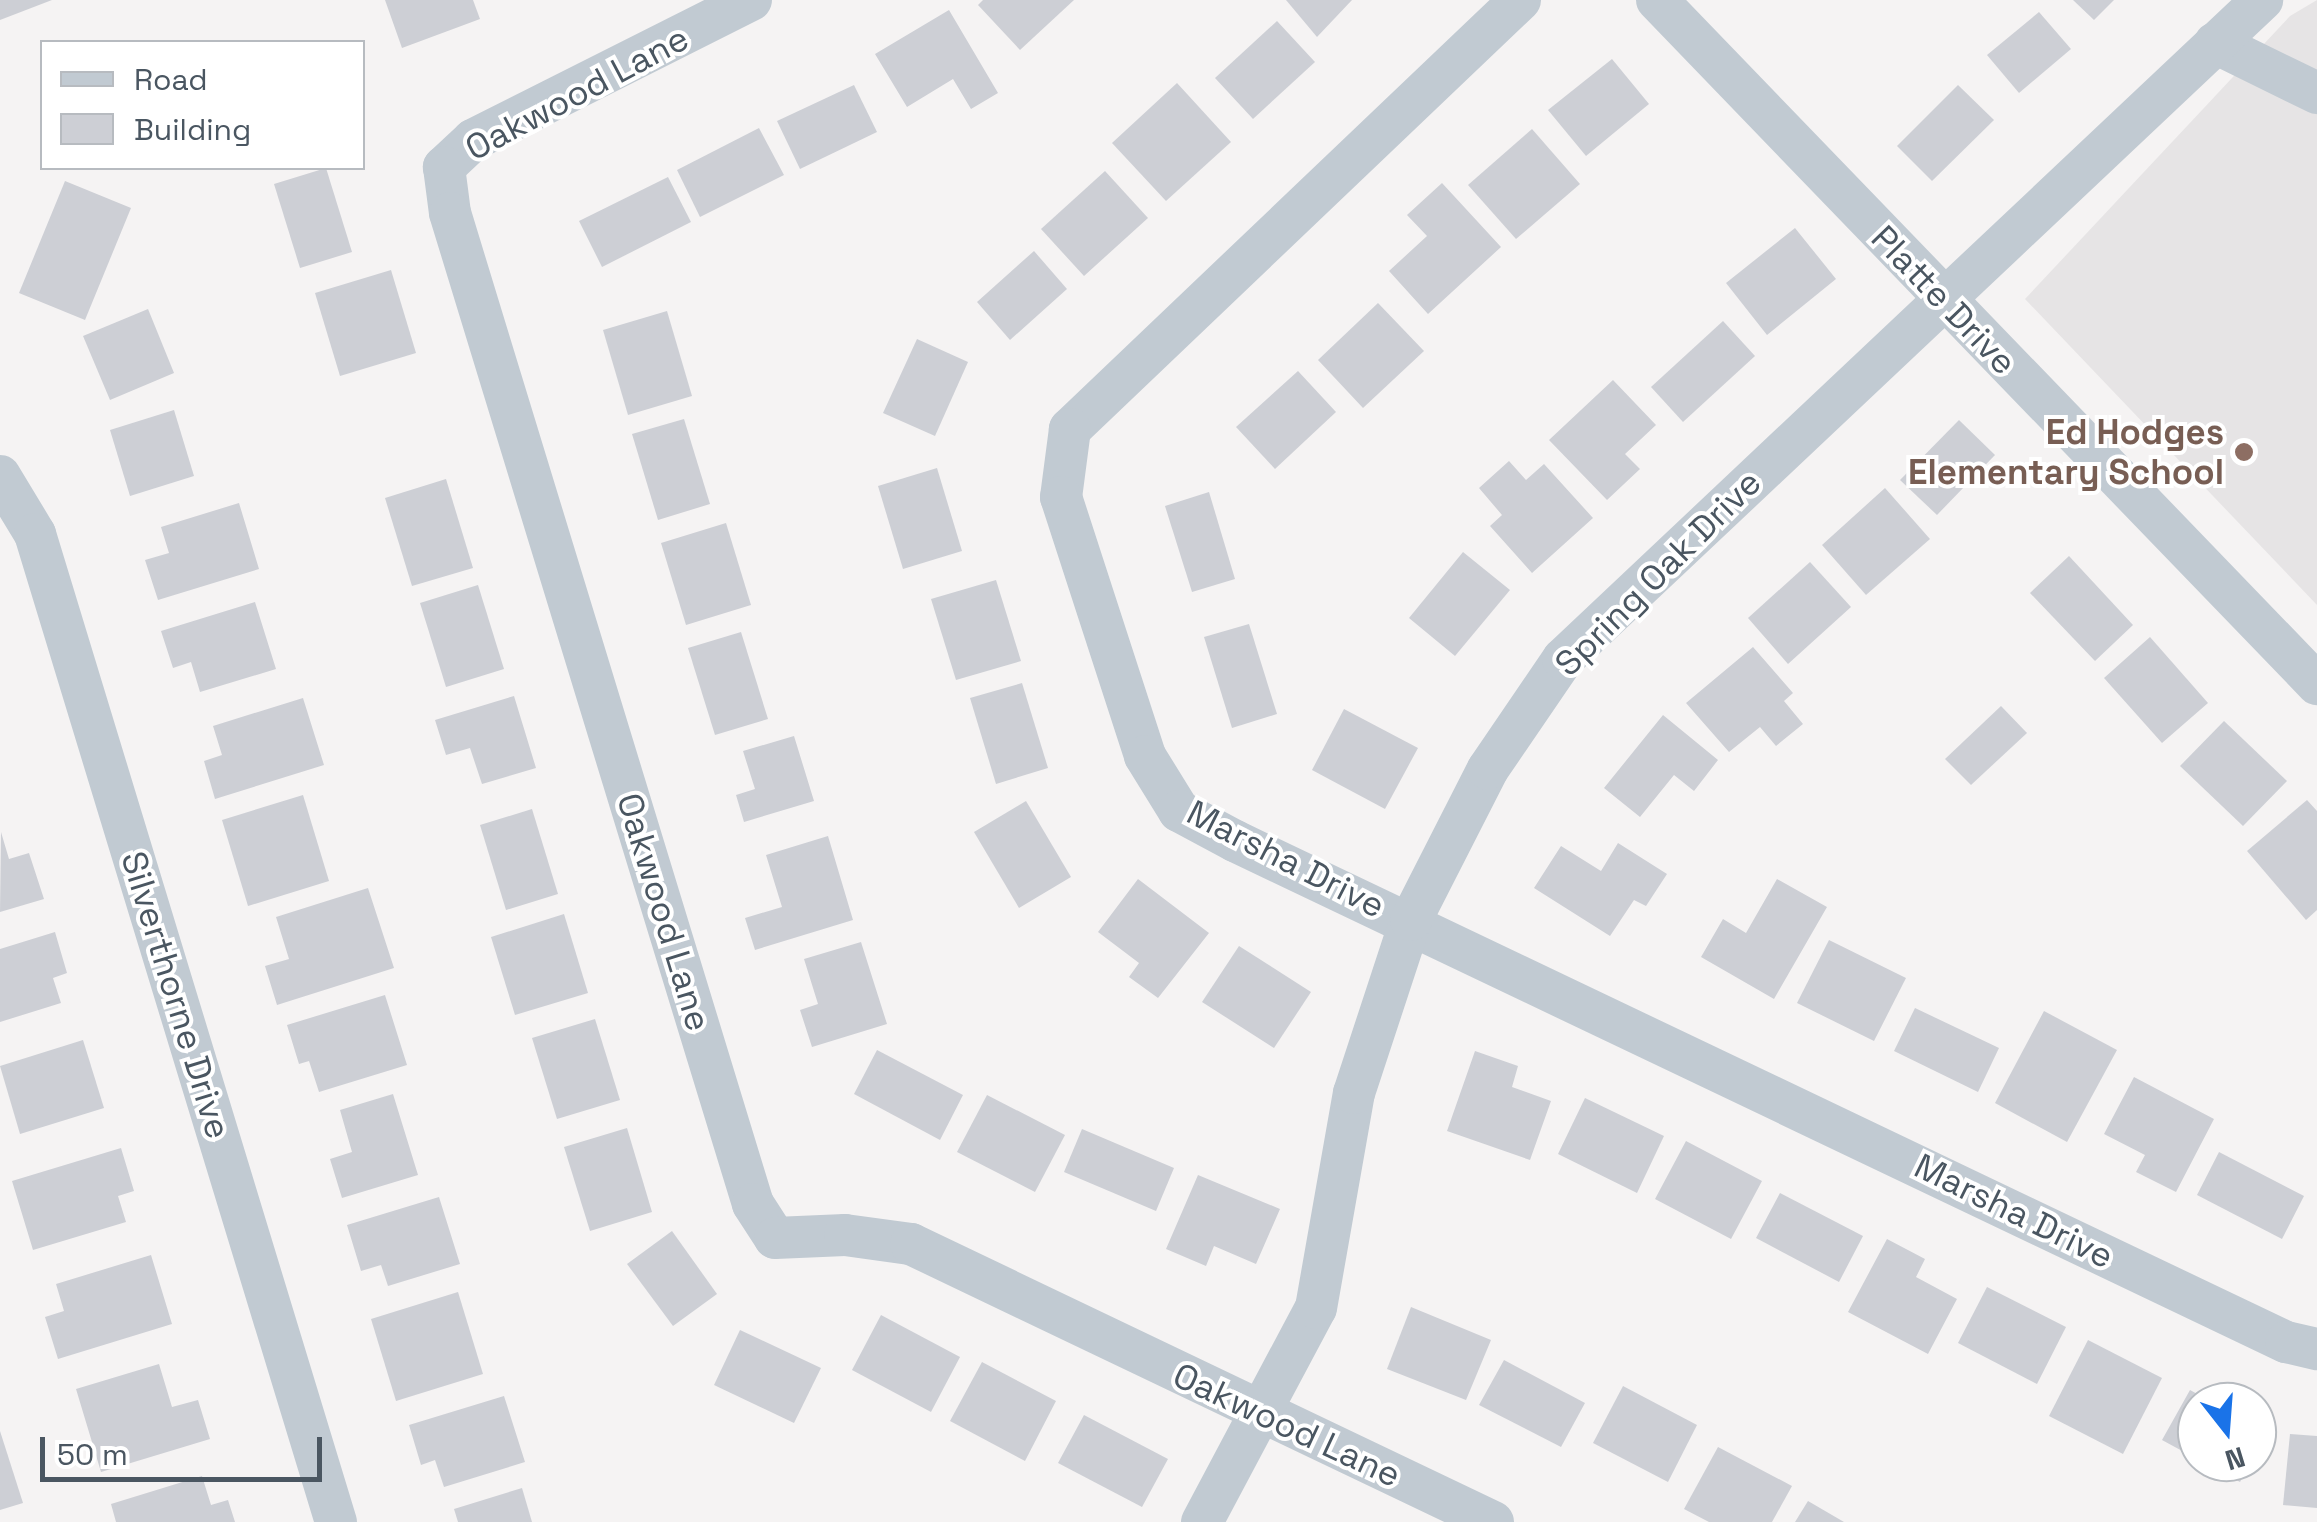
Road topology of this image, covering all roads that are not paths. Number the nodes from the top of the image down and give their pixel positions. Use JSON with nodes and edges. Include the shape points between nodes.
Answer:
{"nodes":[{"id":1,"x":751,"y":0,"type":"edge"},
{"id":2,"x":1520,"y":0,"type":"edge"},
{"id":3,"x":1657,"y":0,"type":"edge"},
{"id":4,"x":2262,"y":0,"type":"edge"},
{"id":5,"x":2215,"y":44,"type":"junction"},
{"id":6,"x":2317,"y":93,"type":"edge"},
{"id":7,"x":1942,"y":298,"type":"junction"},
{"id":8,"x":0,"y":476,"type":"edge"},
{"id":9,"x":2317,"y":683,"type":"edge"},
{"id":10,"x":1411,"y":920,"type":"junction"},
{"id":11,"x":2317,"y":1349,"type":"edge"},
{"id":12,"x":1263,"y":1413,"type":"junction"},
{"id":13,"x":336,"y":1522,"type":"edge"},
{"id":14,"x":1202,"y":1522,"type":"edge"},
{"id":15,"x":1493,"y":1522,"type":"edge"}],
"edges":[{"from":1,"to":12,"type":"street","name":"Oakwood Lane","via":[[473,140],[444,167],[450,213],[753,1204],[775,1238],[844,1235],[911,1244]]},
{"from":2,"to":10,"type":"street","name":"Marsha Drive","via":[[1070,429],[1062,496],[1145,756],[1179,811]]},
{"from":3,"to":7,"type":"street","name":"Platte Drive"},
{"from":4,"to":5,"type":"street","name":"Spring Oak Drive"},
{"from":5,"to":6,"type":"street"},
{"from":5,"to":7,"type":"street","name":"Spring Oak Drive"},
{"from":7,"to":9,"type":"street","name":"Platte Drive"},
{"from":7,"to":10,"type":"street","name":"Spring Oak Drive","via":[[1563,660],[1488,769]]},
{"from":8,"to":13,"type":"street","name":"Silverthorne Drive","via":[[35,534]]},
{"from":10,"to":11,"type":"street","name":"Marsha Drive","via":[[2286,1342]]},
{"from":10,"to":12,"type":"street","name":"Spring Oak Drive","via":[[1354,1093],[1316,1308]]},
{"from":12,"to":14,"type":"street","name":"Spring Oak Drive"},
{"from":12,"to":15,"type":"street","name":"Oakwood Lane"}]}
